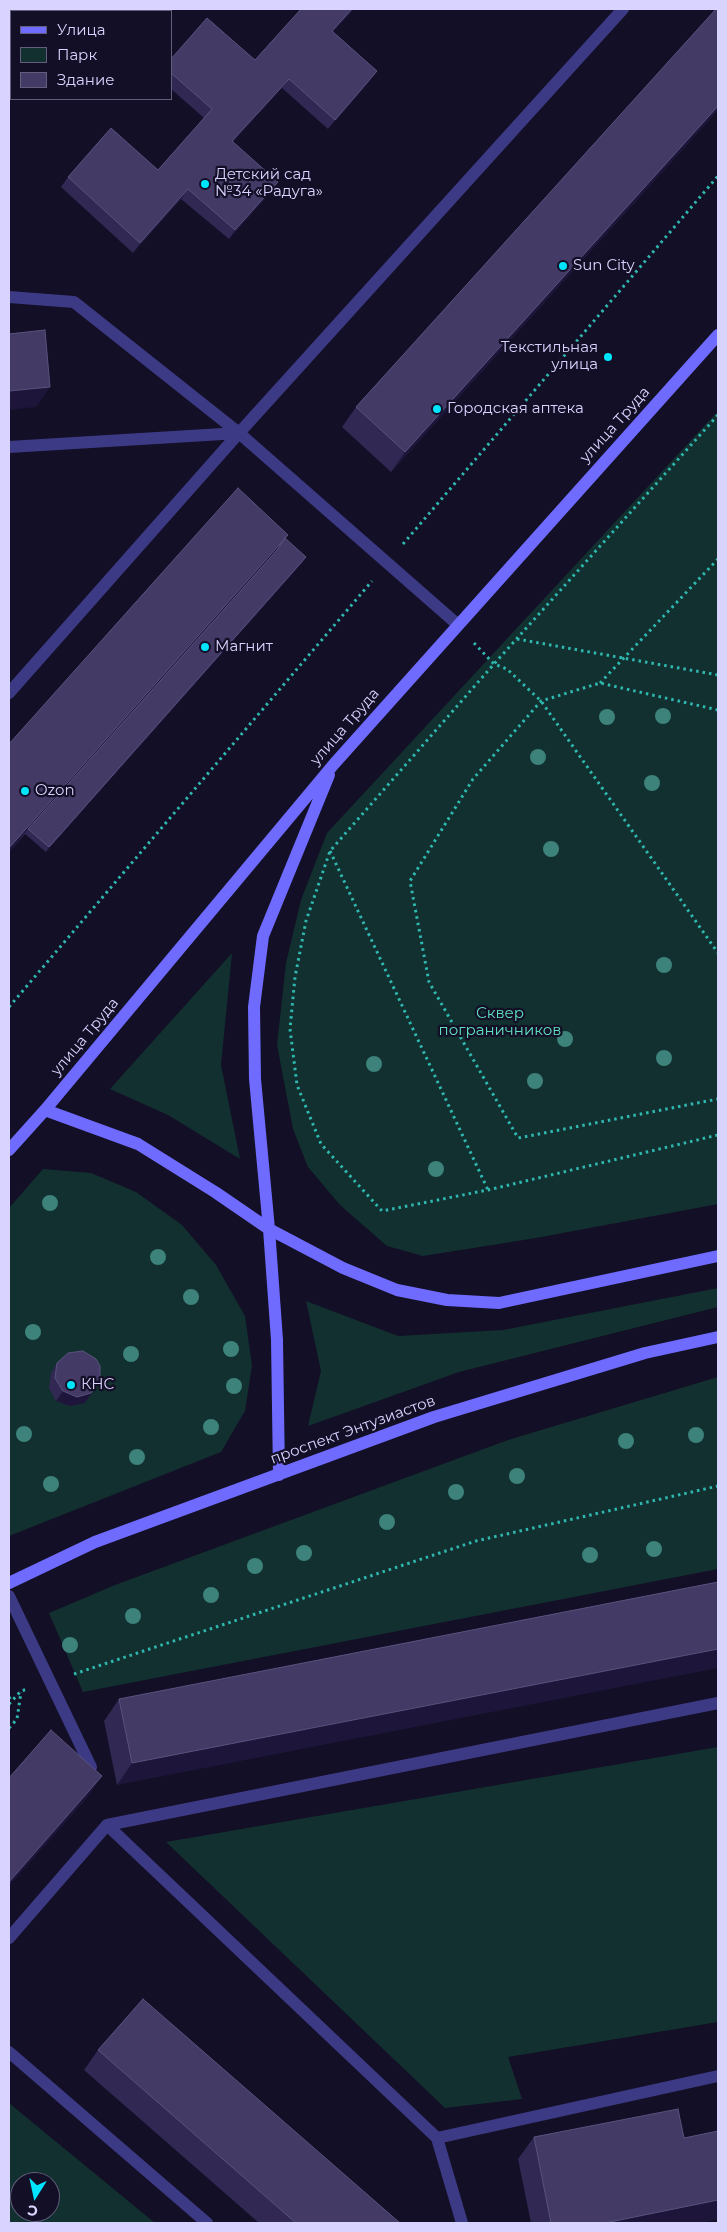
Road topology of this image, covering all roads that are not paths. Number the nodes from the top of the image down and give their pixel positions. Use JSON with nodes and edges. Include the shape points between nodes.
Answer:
{"nodes":[{"id":1,"x":623,"y":9,"type":"edge"},
{"id":2,"x":9,"y":297,"type":"edge"},
{"id":3,"x":718,"y":335,"type":"edge"},
{"id":4,"x":239,"y":433,"type":"junction"},
{"id":5,"x":9,"y":447,"type":"edge"},
{"id":6,"x":457,"y":624,"type":"junction"},
{"id":7,"x":9,"y":693,"type":"edge"},
{"id":8,"x":334,"y":764,"type":"junction"},
{"id":9,"x":45,"y":1110,"type":"junction"},
{"id":10,"x":9,"y":1150,"type":"edge"},
{"id":11,"x":269,"y":1229,"type":"junction"},
{"id":12,"x":718,"y":1256,"type":"edge"},
{"id":13,"x":718,"y":1337,"type":"edge"},
{"id":14,"x":279,"y":1475,"type":"junction"},
{"id":15,"x":9,"y":1583,"type":"edge"},
{"id":16,"x":9,"y":1596,"type":"edge"},
{"id":17,"x":718,"y":1704,"type":"edge"},
{"id":18,"x":91,"y":1767,"type":"edge"},
{"id":19,"x":107,"y":1825,"type":"junction"},
{"id":20,"x":9,"y":1938,"type":"edge"},
{"id":21,"x":9,"y":2052,"type":"edge"},
{"id":22,"x":718,"y":2076,"type":"edge"},
{"id":23,"x":437,"y":2138,"type":"junction"},
{"id":24,"x":207,"y":2223,"type":"edge"},
{"id":25,"x":462,"y":2223,"type":"edge"}],
"edges":[{"from":1,"to":4,"type":"lane"},
{"from":2,"to":4,"type":"lane","via":[[74,302]]},
{"from":3,"to":6,"type":"main road","name":"улица Труда"},
{"from":4,"to":5,"type":"lane"},
{"from":4,"to":6,"type":"lane"},
{"from":4,"to":7,"type":"lane"},
{"from":6,"to":8,"type":"main road","name":"улица Труда"},
{"from":8,"to":9,"type":"main road","name":"улица Труда"},
{"from":8,"to":11,"type":"main road","via":[[263,936],[254,1007],[255,1079]]},
{"from":9,"to":10,"type":"main road","name":"улица Труда"},
{"from":9,"to":11,"type":"main road","via":[[138,1144]]},
{"from":11,"to":12,"type":"main road","via":[[343,1268],[397,1290],[447,1300],[499,1303]]},
{"from":11,"to":14,"type":"main road","via":[[277,1340]]},
{"from":13,"to":14,"type":"main road","name":"проспект Энтузиастов","via":[[645,1353],[434,1417]]},
{"from":14,"to":15,"type":"main road","name":"проспект Энтузиастов","via":[[95,1542]]},
{"from":16,"to":18,"type":"lane"},
{"from":17,"to":19,"type":"lane"},
{"from":19,"to":20,"type":"lane"},
{"from":19,"to":23,"type":"lane"},
{"from":21,"to":24,"type":"lane"},
{"from":22,"to":23,"type":"lane"},
{"from":23,"to":25,"type":"lane"}]}
